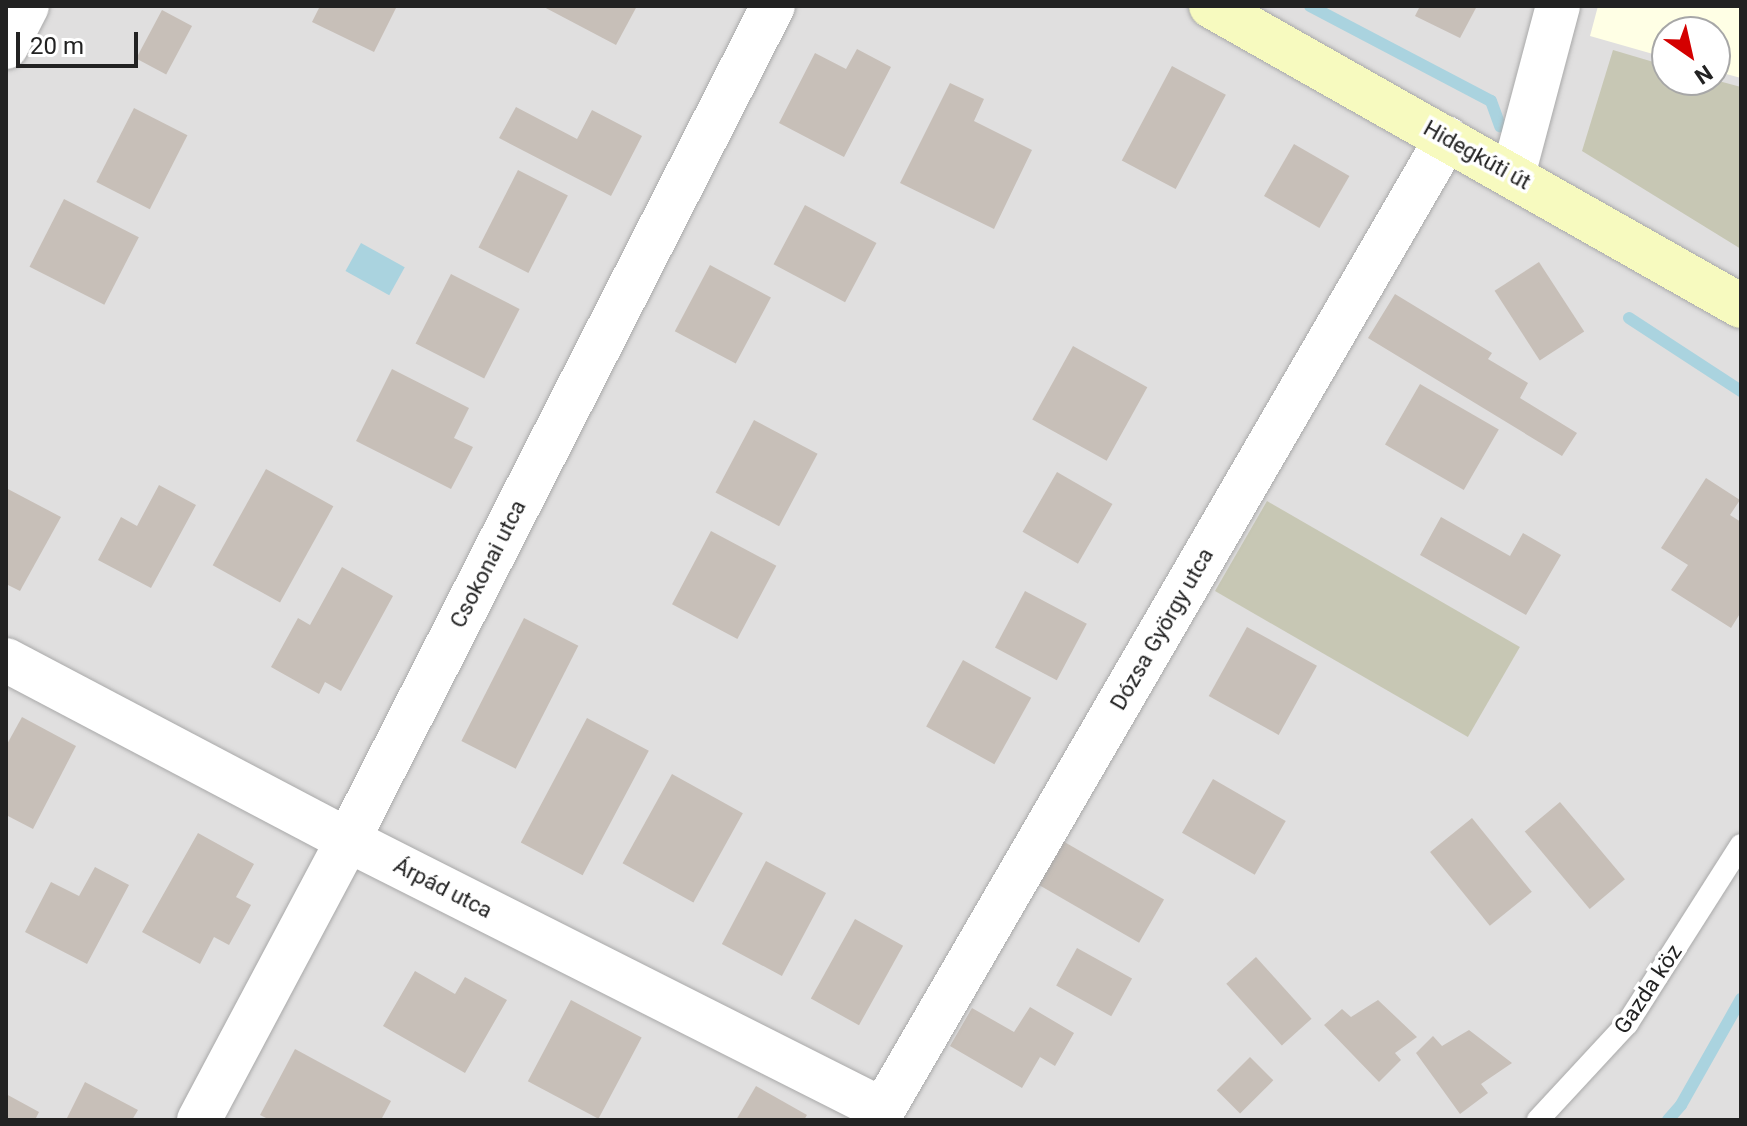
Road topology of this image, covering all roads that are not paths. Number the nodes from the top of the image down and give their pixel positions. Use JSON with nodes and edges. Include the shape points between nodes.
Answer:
{"nodes":[{"id":1,"x":27,"y":6,"type":"edge"},
{"id":2,"x":773,"y":6,"type":"edge"},
{"id":3,"x":1211,"y":6,"type":"edge"},
{"id":4,"x":1558,"y":6,"type":"edge"},
{"id":5,"x":6,"y":47,"type":"edge"},
{"id":6,"x":1447,"y":138,"type":"junction"},
{"id":7,"x":1513,"y":175,"type":"junction"},
{"id":8,"x":1741,"y":306,"type":"edge"},
{"id":9,"x":6,"y":660,"type":"edge"},
{"id":10,"x":348,"y":840,"type":"junction"},
{"id":11,"x":1741,"y":845,"type":"edge"},
{"id":12,"x":880,"y":1115,"type":"edge"},
{"id":13,"x":199,"y":1120,"type":"edge"},
{"id":14,"x":1538,"y":1120,"type":"edge"}],
"edges":[{"from":1,"to":5,"type":"street"},
{"from":2,"to":10,"type":"street","name":"Csokonai utca"},
{"from":3,"to":6,"type":"main road","name":"Hidegkúti út"},
{"from":4,"to":7,"type":"street"},
{"from":6,"to":7,"type":"main road","name":"Hidegkúti út"},
{"from":6,"to":12,"type":"street","name":"Dózsa György utca"},
{"from":7,"to":8,"type":"main road","name":"Hidegkúti út"},
{"from":9,"to":10,"type":"street","name":"Árpád utca"},
{"from":10,"to":12,"type":"street","name":"Árpád utca"},
{"from":10,"to":13,"type":"street","name":"Csokonai utca"},
{"from":11,"to":14,"type":"lane","name":"Gazda köz","via":[[1627,1024]]}]}
